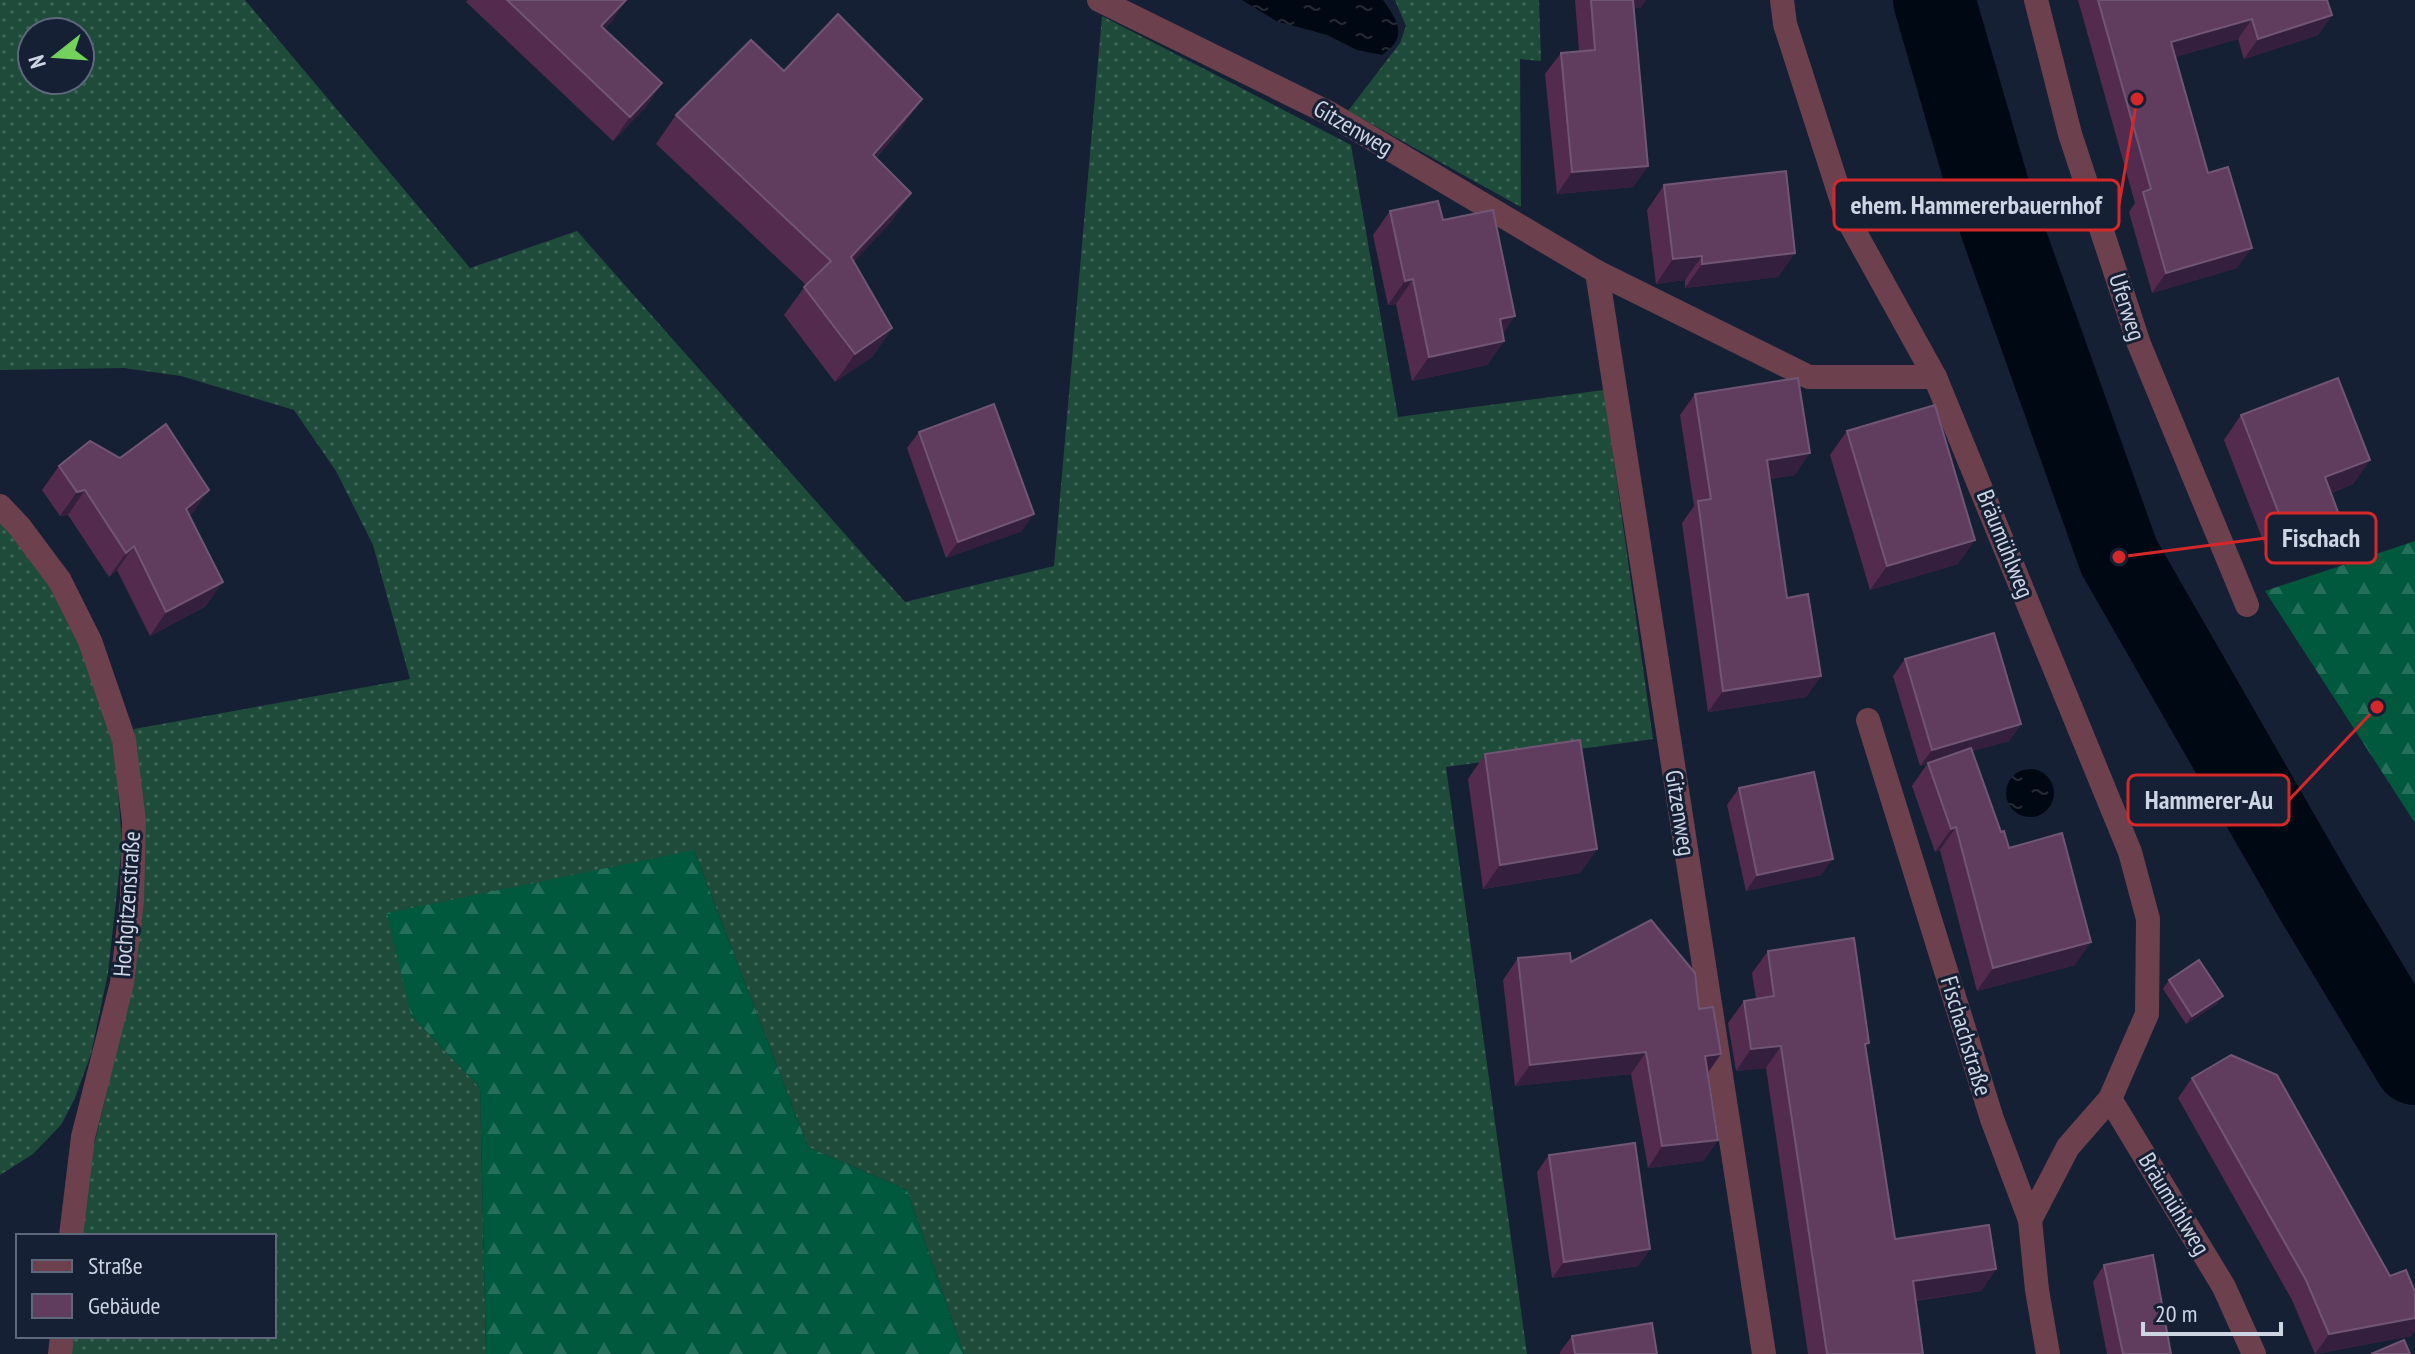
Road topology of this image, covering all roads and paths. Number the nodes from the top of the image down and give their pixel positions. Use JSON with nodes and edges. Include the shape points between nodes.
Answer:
{"nodes":[{"id":1,"x":1099,"y":0,"type":"edge"},
{"id":2,"x":1782,"y":0,"type":"edge"},
{"id":3,"x":2036,"y":0,"type":"edge"},
{"id":4,"x":1597,"y":272,"type":"junction"},
{"id":5,"x":1935,"y":377,"type":"junction"},
{"id":6,"x":0,"y":506,"type":"edge"},
{"id":7,"x":2247,"y":605,"type":"dead end"},
{"id":8,"x":1868,"y":720,"type":"dead end"},
{"id":9,"x":2110,"y":1099,"type":"junction"},
{"id":10,"x":2030,"y":1220,"type":"junction"},
{"id":11,"x":71,"y":1234,"type":"edge"},
{"id":12,"x":1764,"y":1354,"type":"edge"},
{"id":13,"x":2048,"y":1354,"type":"edge"},
{"id":14,"x":2254,"y":1354,"type":"edge"}],
"edges":[{"from":1,"to":4,"type":"street","name":"Gitzenweg","via":[[1329,113]]},
{"from":2,"to":5,"type":"street","name":"Bräumühlweg","via":[[1785,24],[1848,220]]},
{"from":3,"to":7,"type":"street","name":"Uferweg","via":[[2070,134],[2139,344]]},
{"from":4,"to":5,"type":"street","name":"Gitzenweg","via":[[1809,377]]},
{"from":4,"to":12,"type":"street","name":"Gitzenweg"},
{"from":5,"to":9,"type":"street","name":"Bräumühlweg","via":[[2130,852],[2148,919],[2147,1014]]},
{"from":6,"to":11,"type":"street","name":"Hochgitzenstraße","via":[[60,581],[90,641],[124,740],[134,822],[122,983],[83,1137]]},
{"from":8,"to":10,"type":"street","name":"Fischachstraße","via":[[1992,1119]]},
{"from":9,"to":10,"type":"street","name":"Bräumühlweg","via":[[2068,1147]]},
{"from":9,"to":14,"type":"street","name":"Bräumühlweg","via":[[2224,1287]]},
{"from":10,"to":13,"type":"street","name":"Fischachstraße"}]}
